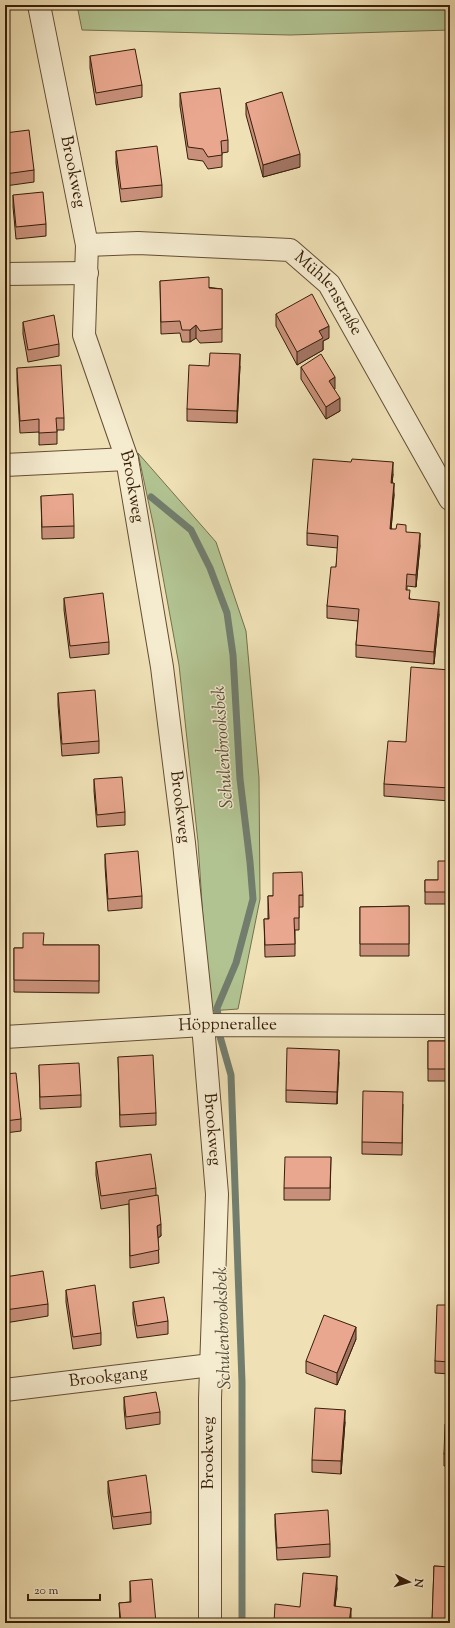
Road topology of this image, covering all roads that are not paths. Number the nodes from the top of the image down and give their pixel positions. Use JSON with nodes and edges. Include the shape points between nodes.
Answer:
{"nodes":[{"id":1,"x":39,"y":5,"type":"edge"},
{"id":2,"x":87,"y":246,"type":"junction"},
{"id":3,"x":87,"y":273,"type":"junction"},
{"id":4,"x":5,"y":274,"type":"edge"},
{"id":5,"x":126,"y":459,"type":"junction"},
{"id":6,"x":5,"y":465,"type":"edge"},
{"id":7,"x":450,"y":499,"type":"edge"},
{"id":8,"x":203,"y":1025,"type":"junction"},
{"id":9,"x":450,"y":1026,"type":"edge"},
{"id":10,"x":5,"y":1037,"type":"edge"},
{"id":11,"x":211,"y":1366,"type":"junction"},
{"id":12,"x":5,"y":1390,"type":"edge"},
{"id":13,"x":210,"y":1623,"type":"edge"}],
"edges":[{"from":1,"to":2,"type":"street","name":"Brookweg"},
{"from":2,"to":3,"type":"street","name":"Brookweg"},
{"from":2,"to":7,"type":"street","name":"Mühlenstraße","via":[[138,243],[290,250],[329,284]]},
{"from":3,"to":4,"type":"street"},
{"from":3,"to":5,"type":"street","name":"Brookweg","via":[[84,336]]},
{"from":5,"to":6,"type":"street"},
{"from":5,"to":8,"type":"street","name":"Brookweg","via":[[162,667]]},
{"from":8,"to":9,"type":"street","name":"Höppnerallee"},
{"from":8,"to":10,"type":"street","name":"Höppnerallee"},
{"from":8,"to":11,"type":"street","name":"Brookweg","via":[[218,1194]]},
{"from":11,"to":12,"type":"street","name":"Brookgang"},
{"from":11,"to":13,"type":"street","name":"Brookweg"}]}
